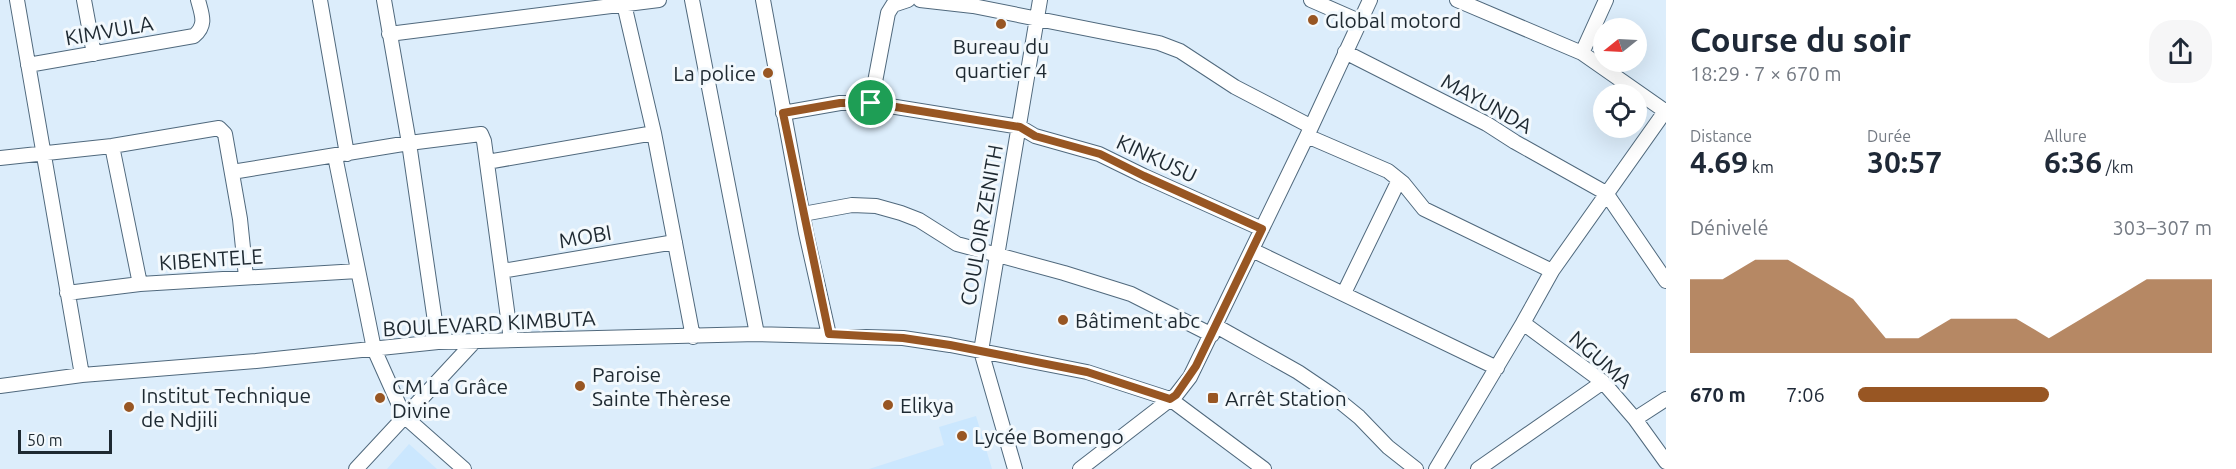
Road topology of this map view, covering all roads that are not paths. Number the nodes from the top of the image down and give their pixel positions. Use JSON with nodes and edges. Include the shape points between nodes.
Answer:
{"nodes":[{"id":1,"x":17,"y":0,"type":"edge"},
{"id":2,"x":84,"y":0,"type":"edge"},
{"id":3,"x":198,"y":0,"type":"edge"},
{"id":4,"x":320,"y":0,"type":"edge"},
{"id":5,"x":384,"y":0,"type":"edge"},
{"id":6,"x":659,"y":0,"type":"edge"},
{"id":7,"x":692,"y":0,"type":"edge"},
{"id":8,"x":763,"y":0,"type":"edge"},
{"id":9,"x":908,"y":0,"type":"edge"},
{"id":10,"x":920,"y":0,"type":"edge"},
{"id":11,"x":1040,"y":0,"type":"edge"},
{"id":12,"x":1311,"y":0,"type":"edge"},
{"id":13,"x":1370,"y":0,"type":"edge"},
{"id":14,"x":1457,"y":0,"type":"edge"},
{"id":15,"x":1606,"y":0,"type":"edge"},
{"id":16,"x":624,"y":4,"type":"junction"},
{"id":17,"x":1481,"y":5,"type":"edge"},
{"id":18,"x":1038,"y":20,"type":"junction"},
{"id":19,"x":1359,"y":21,"type":"junction"},
{"id":20,"x":389,"y":34,"type":"junction"},
{"id":21,"x":1345,"y":52,"type":"junction"},
{"id":22,"x":1582,"y":53,"type":"junction"},
{"id":23,"x":94,"y":54,"type":"junction"},
{"id":24,"x":28,"y":65,"type":"junction"},
{"id":25,"x":871,"y":103,"type":"junction"},
{"id":26,"x":1665,"y":111,"type":"edge"},
{"id":27,"x":783,"y":113,"type":"junction"},
{"id":28,"x":1020,"y":127,"type":"junction"},
{"id":29,"x":1309,"y":131,"type":"junction"},
{"id":30,"x":654,"y":133,"type":"junction"},
{"id":31,"x":409,"y":143,"type":"junction"},
{"id":32,"x":112,"y":146,"type":"junction"},
{"id":33,"x":45,"y":155,"type":"junction"},
{"id":34,"x":341,"y":155,"type":"junction"},
{"id":35,"x":0,"y":158,"type":"edge"},
{"id":36,"x":487,"y":162,"type":"junction"},
{"id":37,"x":232,"y":172,"type":"junction"},
{"id":38,"x":1399,"y":180,"type":"junction"},
{"id":39,"x":1606,"y":193,"type":"junction"},
{"id":40,"x":803,"y":214,"type":"junction"},
{"id":41,"x":1262,"y":229,"type":"junction"},
{"id":42,"x":675,"y":242,"type":"junction"},
{"id":43,"x":1252,"y":250,"type":"junction"},
{"id":44,"x":997,"y":256,"type":"junction"},
{"id":45,"x":358,"y":270,"type":"junction"},
{"id":46,"x":502,"y":271,"type":"junction"},
{"id":47,"x":1552,"y":271,"type":"junction"},
{"id":48,"x":246,"y":277,"type":"junction"},
{"id":49,"x":1666,"y":281,"type":"edge"},
{"id":50,"x":140,"y":284,"type":"junction"},
{"id":51,"x":67,"y":293,"type":"junction"},
{"id":52,"x":1344,"y":293,"type":"junction"},
{"id":53,"x":1523,"y":323,"type":"junction"},
{"id":54,"x":1214,"y":331,"type":"junction"},
{"id":55,"x":757,"y":334,"type":"junction"},
{"id":56,"x":829,"y":334,"type":"junction"},
{"id":57,"x":693,"y":337,"type":"junction"},
{"id":58,"x":511,"y":340,"type":"junction"},
{"id":59,"x":438,"y":342,"type":"junction"},
{"id":60,"x":473,"y":343,"type":"junction"},
{"id":61,"x":374,"y":349,"type":"junction"},
{"id":62,"x":981,"y":351,"type":"junction"},
{"id":63,"x":1497,"y":368,"type":"junction"},
{"id":64,"x":82,"y":375,"type":"junction"},
{"id":65,"x":1603,"y":382,"type":"junction"},
{"id":66,"x":0,"y":386,"type":"edge"},
{"id":67,"x":1170,"y":399,"type":"junction"},
{"id":68,"x":1666,"y":399,"type":"edge"},
{"id":69,"x":404,"y":416,"type":"junction"},
{"id":70,"x":1635,"y":419,"type":"junction"},
{"id":71,"x":1666,"y":462,"type":"edge"},
{"id":72,"x":1439,"y":467,"type":"edge"},
{"id":73,"x":356,"y":469,"type":"edge"},
{"id":74,"x":464,"y":469,"type":"edge"},
{"id":75,"x":1015,"y":469,"type":"edge"},
{"id":76,"x":1080,"y":469,"type":"edge"},
{"id":77,"x":1264,"y":469,"type":"edge"},
{"id":78,"x":1416,"y":469,"type":"edge"},
{"id":79,"x":1478,"y":469,"type":"edge"}],
"edges":[{"from":1,"to":24,"type":"street"},
{"from":2,"to":23,"type":"street"},
{"from":3,"to":23,"type":"street","name":"KIMVULA","via":[[203,22],[194,36]]},
{"from":4,"to":34,"type":"street"},
{"from":5,"to":20,"type":"street"},
{"from":6,"to":16,"type":"street"},
{"from":7,"to":55,"type":"street"},
{"from":8,"to":27,"type":"street"},
{"from":9,"to":25,"type":"street","via":[[892,5],[888,13]]},
{"from":10,"to":18,"type":"street"},
{"from":11,"to":18,"type":"street","name":"COULOIR ZENITH"},
{"from":12,"to":19,"type":"street"},
{"from":13,"to":19,"type":"street"},
{"from":14,"to":17,"type":"street"},
{"from":15,"to":22,"type":"street"},
{"from":16,"to":20,"type":"street"},
{"from":16,"to":30,"type":"street"},
{"from":17,"to":22,"type":"street"},
{"from":18,"to":28,"type":"street","name":"COULOIR ZENITH"},
{"from":18,"to":29,"type":"street","via":[[1169,46]]},
{"from":19,"to":21,"type":"street"},
{"from":20,"to":31,"type":"street"},
{"from":21,"to":29,"type":"street"},
{"from":21,"to":39,"type":"street","name":"MAYUNDA","via":[[1487,124]]},
{"from":22,"to":26,"type":"street"},
{"from":23,"to":24,"type":"street","name":"KIMVULA"},
{"from":24,"to":33,"type":"street"},
{"from":25,"to":27,"type":"street","name":"KINKUSU","via":[[840,103]]},
{"from":25,"to":28,"type":"street","name":"KINKUSU"},
{"from":26,"to":39,"type":"street"},
{"from":27,"to":40,"type":"street"},
{"from":28,"to":41,"type":"street","name":"KINKUSU","via":[[1035,136],[1100,154]]},
{"from":28,"to":44,"type":"street","name":"COULOIR ZENITH"},
{"from":29,"to":38,"type":"street"},
{"from":29,"to":41,"type":"street"},
{"from":30,"to":36,"type":"street"},
{"from":30,"to":42,"type":"street"},
{"from":31,"to":34,"type":"street"},
{"from":31,"to":36,"type":"street","via":[[481,134]]},
{"from":31,"to":59,"type":"street"},
{"from":32,"to":33,"type":"street"},
{"from":32,"to":37,"type":"street","via":[[219,128],[225,134]]},
{"from":32,"to":50,"type":"street"},
{"from":33,"to":35,"type":"street"},
{"from":33,"to":51,"type":"street"},
{"from":34,"to":37,"type":"street"},
{"from":34,"to":45,"type":"street"},
{"from":36,"to":46,"type":"street"},
{"from":37,"to":48,"type":"street"},
{"from":38,"to":47,"type":"street","via":[[1424,209]]},
{"from":38,"to":52,"type":"street"},
{"from":39,"to":47,"type":"street"},
{"from":39,"to":49,"type":"street"},
{"from":40,"to":44,"type":"street","via":[[852,205],[876,206],[919,220],[957,244]]},
{"from":40,"to":56,"type":"street"},
{"from":41,"to":43,"type":"street"},
{"from":42,"to":46,"type":"street","name":"MOBI"},
{"from":42,"to":57,"type":"street"},
{"from":43,"to":52,"type":"street"},
{"from":43,"to":54,"type":"street"},
{"from":44,"to":54,"type":"street","via":[[1131,294]]},
{"from":44,"to":62,"type":"street","name":"COULOIR ZENITH"},
{"from":45,"to":48,"type":"street","name":"KIBENTELE"},
{"from":45,"to":61,"type":"street"},
{"from":46,"to":58,"type":"street"},
{"from":47,"to":53,"type":"street"},
{"from":48,"to":50,"type":"street","name":"KIBENTELE"},
{"from":50,"to":51,"type":"street","name":"KIBENTELE"},
{"from":51,"to":64,"type":"street"},
{"from":52,"to":63,"type":"street"},
{"from":53,"to":63,"type":"street"},
{"from":53,"to":65,"type":"street","name":"NGUMA"},
{"from":54,"to":67,"type":"street","via":[[1190,377]]},
{"from":54,"to":78,"type":"street","via":[[1298,372],[1332,395]]},
{"from":55,"to":56,"type":"street","name":"BOULEVARD KIMBUTA"},
{"from":55,"to":57,"type":"street","name":"BOULEVARD KIMBUTA"},
{"from":56,"to":62,"type":"street","name":"BOULEVARD KIMBUTA","via":[[903,338]]},
{"from":57,"to":58,"type":"street","name":"BOULEVARD KIMBUTA"},
{"from":58,"to":60,"type":"street","name":"BOULEVARD KIMBUTA"},
{"from":59,"to":60,"type":"street","name":"BOULEVARD KIMBUTA"},
{"from":59,"to":61,"type":"street","name":"BOULEVARD KIMBUTA"},
{"from":60,"to":69,"type":"street"},
{"from":61,"to":64,"type":"street","name":"BOULEVARD KIMBUTA"},
{"from":61,"to":69,"type":"street"},
{"from":62,"to":67,"type":"street","name":"BOULEVARD KIMBUTA","via":[[1087,372]]},
{"from":62,"to":75,"type":"street"},
{"from":63,"to":72,"type":"street"},
{"from":64,"to":66,"type":"street","name":"BOULEVARD KIMBUTA"},
{"from":65,"to":70,"type":"street","name":"NGUMA"},
{"from":65,"to":79,"type":"street"},
{"from":67,"to":76,"type":"street"},
{"from":67,"to":77,"type":"street","name":"BOULEVARD KIMBUTA"},
{"from":68,"to":70,"type":"street"},
{"from":69,"to":73,"type":"street"},
{"from":69,"to":74,"type":"street"},
{"from":70,"to":71,"type":"street","name":"NGUMA"}]}
